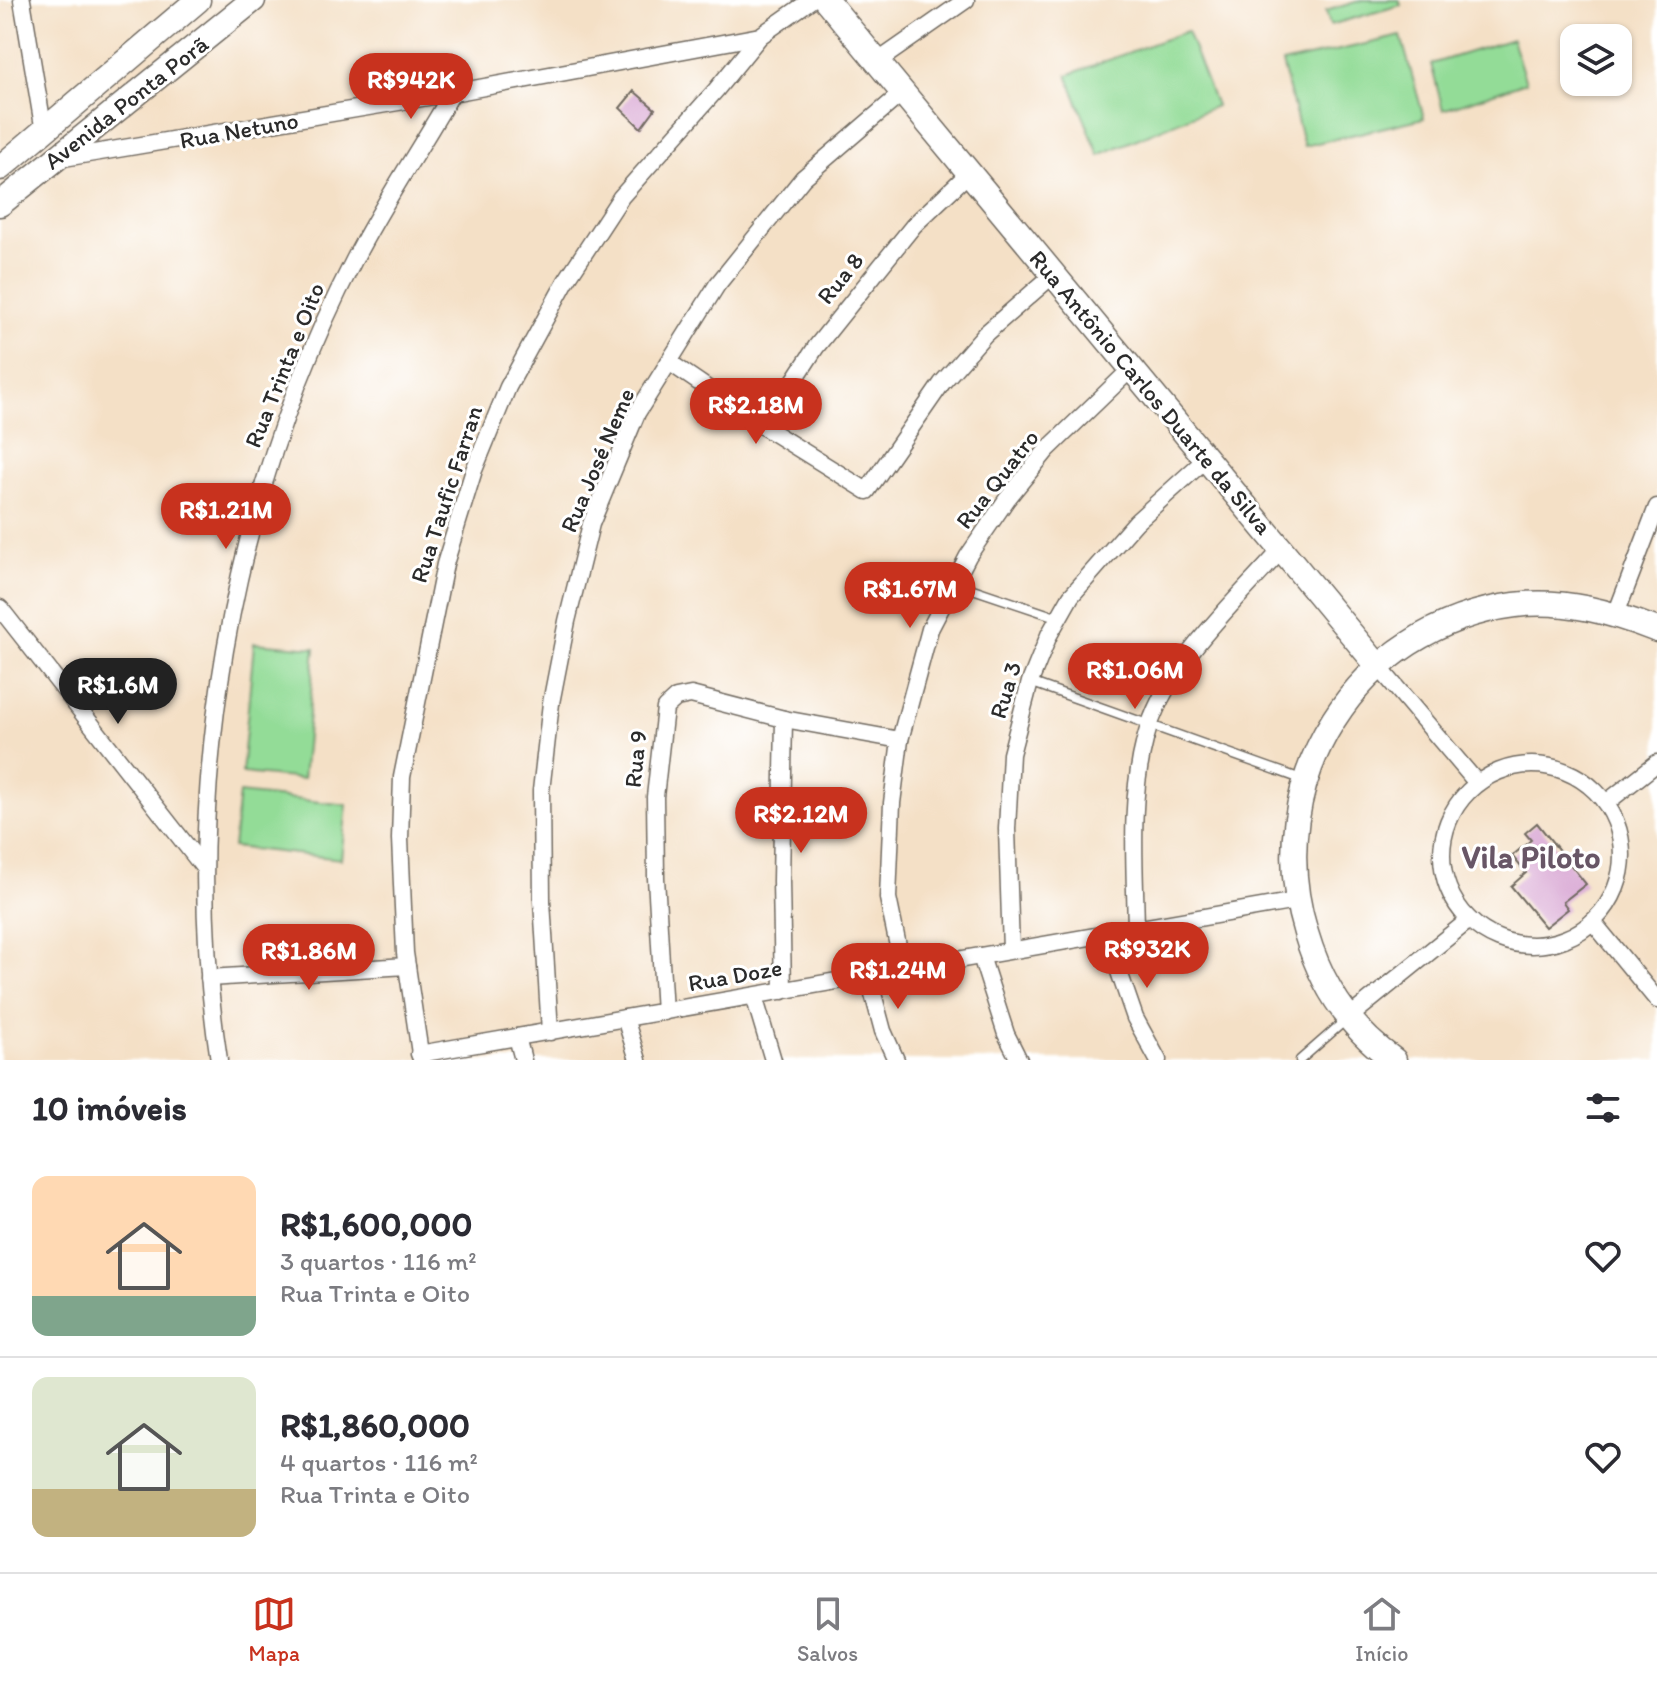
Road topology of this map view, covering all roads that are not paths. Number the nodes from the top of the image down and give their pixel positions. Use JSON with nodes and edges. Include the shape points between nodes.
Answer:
{"nodes":[{"id":1,"x":22,"y":0,"type":"edge"},
{"id":2,"x":198,"y":0,"type":"edge"},
{"id":3,"x":213,"y":0,"type":"edge"},
{"id":4,"x":253,"y":0,"type":"edge"},
{"id":5,"x":811,"y":0,"type":"edge"},
{"id":6,"x":826,"y":0,"type":"edge"},
{"id":7,"x":966,"y":0,"type":"edge"},
{"id":8,"x":229,"y":20,"type":"junction"},
{"id":9,"x":760,"y":36,"type":"junction"},
{"id":10,"x":877,"y":62,"type":"junction"},
{"id":11,"x":452,"y":93,"type":"junction"},
{"id":12,"x":902,"y":93,"type":"junction"},
{"id":13,"x":44,"y":132,"type":"junction"},
{"id":14,"x":53,"y":159,"type":"junction"},
{"id":15,"x":0,"y":168,"type":"edge"},
{"id":16,"x":969,"y":173,"type":"junction"},
{"id":17,"x":0,"y":204,"type":"edge"},
{"id":18,"x":1054,"y":274,"type":"junction"},
{"id":19,"x":669,"y":362,"type":"junction"},
{"id":20,"x":1132,"y":368,"type":"junction"},
{"id":21,"x":764,"y":427,"type":"junction"},
{"id":22,"x":1207,"y":458,"type":"junction"},
{"id":23,"x":1657,"y":507,"type":"edge"},
{"id":24,"x":1282,"y":549,"type":"junction"},
{"id":25,"x":954,"y":583,"type":"junction"},
{"id":26,"x":0,"y":608,"type":"edge"},
{"id":27,"x":1616,"y":614,"type":"junction"},
{"id":28,"x":1059,"y":618,"type":"junction"},
{"id":29,"x":1657,"y":630,"type":"edge"},
{"id":30,"x":1378,"y":666,"type":"junction"},
{"id":31,"x":1030,"y":682,"type":"junction"},
{"id":32,"x":784,"y":719,"type":"junction"},
{"id":33,"x":1151,"y":725,"type":"junction"},
{"id":34,"x":900,"y":740,"type":"junction"},
{"id":35,"x":1657,"y":763,"type":"edge"},
{"id":36,"x":1304,"y":780,"type":"junction"},
{"id":37,"x":1477,"y":783,"type":"junction"},
{"id":38,"x":1606,"y":803,"type":"junction"},
{"id":39,"x":204,"y":868,"type":"junction"},
{"id":40,"x":1296,"y":901,"type":"junction"},
{"id":41,"x":1469,"y":920,"type":"junction"},
{"id":42,"x":1593,"y":922,"type":"junction"},
{"id":43,"x":1136,"y":929,"type":"junction"},
{"id":44,"x":1106,"y":934,"type":"junction"},
{"id":45,"x":1011,"y":950,"type":"junction"},
{"id":46,"x":981,"y":956,"type":"junction"},
{"id":47,"x":407,"y":966,"type":"junction"},
{"id":48,"x":903,"y":970,"type":"junction"},
{"id":49,"x":868,"y":975,"type":"junction"},
{"id":50,"x":209,"y":978,"type":"junction"},
{"id":51,"x":783,"y":991,"type":"junction"},
{"id":52,"x":754,"y":996,"type":"junction"},
{"id":53,"x":1657,"y":1000,"type":"edge"},
{"id":54,"x":664,"y":1012,"type":"junction"},
{"id":55,"x":625,"y":1018,"type":"junction"},
{"id":56,"x":1348,"y":1018,"type":"junction"},
{"id":57,"x":550,"y":1032,"type":"junction"},
{"id":58,"x":517,"y":1037,"type":"junction"},
{"id":59,"x":420,"y":1057,"type":"edge"},
{"id":60,"x":219,"y":1060,"type":"edge"},
{"id":61,"x":523,"y":1060,"type":"edge"},
{"id":62,"x":638,"y":1060,"type":"edge"},
{"id":63,"x":773,"y":1060,"type":"edge"},
{"id":64,"x":896,"y":1060,"type":"edge"},
{"id":65,"x":1019,"y":1060,"type":"edge"},
{"id":66,"x":1158,"y":1060,"type":"edge"},
{"id":67,"x":1300,"y":1060,"type":"edge"},
{"id":68,"x":1394,"y":1060,"type":"edge"}],
"edges":[{"from":1,"to":13,"type":"street"},
{"from":2,"to":13,"type":"street","name":"Avenida Ponta Porã"},
{"from":3,"to":8,"type":"street"},
{"from":4,"to":8,"type":"street","name":"Avenida Ponta Porã"},
{"from":5,"to":9,"type":"street","name":"Rua Taufic Farran"},
{"from":6,"to":10,"type":"street","name":"Rua Antônio Carlos Duarte da Silva"},
{"from":7,"to":10,"type":"street"},
{"from":8,"to":14,"type":"street","name":"Avenida Ponta Porã"},
{"from":9,"to":11,"type":"street","name":"Rua Netuno"},
{"from":9,"to":47,"type":"street","name":"Rua Taufic Farran","via":[[621,197],[566,281],[508,387],[474,470],[445,564],[402,777]]},
{"from":10,"to":12,"type":"street","name":"Rua Antônio Carlos Duarte da Silva"},
{"from":11,"to":14,"type":"street","name":"Rua Netuno"},
{"from":11,"to":39,"type":"street","name":"Rua Trinta e Oito","via":[[354,260],[299,383],[263,481],[229,628],[210,756]]},
{"from":12,"to":16,"type":"street","name":"Rua Antônio Carlos Duarte da Silva"},
{"from":12,"to":19,"type":"street","name":"Rua José Neme","via":[[803,178],[717,285]]},
{"from":13,"to":15,"type":"street","name":"Avenida Ponta Porã"},
{"from":14,"to":15,"type":"street","name":"Rua Netuno"},
{"from":14,"to":17,"type":"street","name":"Avenida Ponta Porã"},
{"from":16,"to":18,"type":"street","name":"Rua Antônio Carlos Duarte da Silva"},
{"from":16,"to":21,"type":"street","name":"Rua 8","via":[[914,225],[826,334]]},
{"from":18,"to":20,"type":"street","name":"Rua Antônio Carlos Duarte da Silva"},
{"from":18,"to":21,"type":"street","via":[[985,334],[942,383],[867,491]]},
{"from":19,"to":21,"type":"street"},
{"from":19,"to":57,"type":"street","name":"Rua José Neme","via":[[637,413],[591,524],[551,703],[541,791]]},
{"from":20,"to":22,"type":"street","name":"Rua Antônio Carlos Duarte da Silva"},
{"from":20,"to":25,"type":"street","name":"Rua Quatro","via":[[1047,450],[1007,499]]},
{"from":22,"to":24,"type":"street","name":"Rua Antônio Carlos Duarte da Silva"},
{"from":22,"to":28,"type":"street","name":"Rua 3","via":[[1136,522],[1071,596]]},
{"from":23,"to":27,"type":"street"},
{"from":24,"to":30,"type":"street","name":"Rua Antônio Carlos Duarte da Silva"},
{"from":24,"to":33,"type":"street","via":[[1193,650]]},
{"from":25,"to":28,"type":"lane"},
{"from":25,"to":34,"type":"street","name":"Rua Quatro","via":[[930,629]]},
{"from":26,"to":39,"type":"street"},
{"from":27,"to":29,"type":"street"},
{"from":27,"to":30,"type":"street","via":[[1566,604],[1515,605],[1466,616],[1420,637]]},
{"from":28,"to":31,"type":"street","name":"Rua 3"},
{"from":30,"to":36,"type":"street","via":[[1335,714]]},
{"from":30,"to":37,"type":"street","name":"Rua Antônio Carlos Duarte da Silva"},
{"from":31,"to":33,"type":"lane"},
{"from":31,"to":45,"type":"street","name":"Rua 3","via":[[1011,754]]},
{"from":32,"to":34,"type":"street","name":"Rua 9"},
{"from":32,"to":51,"type":"street"},
{"from":32,"to":54,"type":"street","name":"Rua 9","via":[[691,695],[676,698],[665,708],[655,797]]},
{"from":33,"to":36,"type":"lane"},
{"from":33,"to":43,"type":"street","via":[[1137,790]]},
{"from":34,"to":48,"type":"street","name":"Rua Quatro","via":[[888,898]]},
{"from":35,"to":38,"type":"street"},
{"from":36,"to":40,"type":"street","via":[[1293,836]]},
{"from":37,"to":38,"type":"street","via":[[1502,769],[1531,764],[1559,769],[1585,782]]},
{"from":37,"to":41,"type":"street","via":[[1456,806],[1444,834],[1442,865],[1451,895]]},
{"from":38,"to":42,"type":"street","via":[[1618,826],[1620,878],[1610,902]]},
{"from":39,"to":50,"type":"street","name":"Rua Trinta e Oito"},
{"from":40,"to":43,"type":"street","name":"Rua Doze"},
{"from":40,"to":56,"type":"street","via":[[1315,962]]},
{"from":41,"to":42,"type":"street","via":[[1491,936],[1544,945]]},
{"from":41,"to":56,"type":"street"},
{"from":42,"to":53,"type":"street"},
{"from":43,"to":44,"type":"street","name":"Rua Doze"},
{"from":44,"to":45,"type":"street","name":"Rua Doze"},
{"from":44,"to":66,"type":"street","via":[[1135,1018]]},
{"from":45,"to":46,"type":"street","name":"Rua Doze"},
{"from":46,"to":48,"type":"street","name":"Rua Doze"},
{"from":46,"to":65,"type":"street"},
{"from":47,"to":50,"type":"street"},
{"from":47,"to":59,"type":"street","name":"Rua Taufic Farran"},
{"from":48,"to":49,"type":"street","name":"Rua Doze"},
{"from":49,"to":51,"type":"street","name":"Rua Doze"},
{"from":49,"to":64,"type":"street"},
{"from":50,"to":60,"type":"street","name":"Rua Trinta e Oito"},
{"from":51,"to":52,"type":"street","name":"Rua Doze"},
{"from":52,"to":54,"type":"street","name":"Rua Doze"},
{"from":52,"to":63,"type":"street"},
{"from":54,"to":55,"type":"street","name":"Rua Doze"},
{"from":55,"to":57,"type":"street","name":"Rua Doze"},
{"from":55,"to":62,"type":"street"},
{"from":56,"to":67,"type":"lane"},
{"from":56,"to":68,"type":"street"},
{"from":57,"to":58,"type":"street","name":"Rua Doze"},
{"from":58,"to":59,"type":"street","name":"Rua Doze"},
{"from":58,"to":61,"type":"street"}]}
